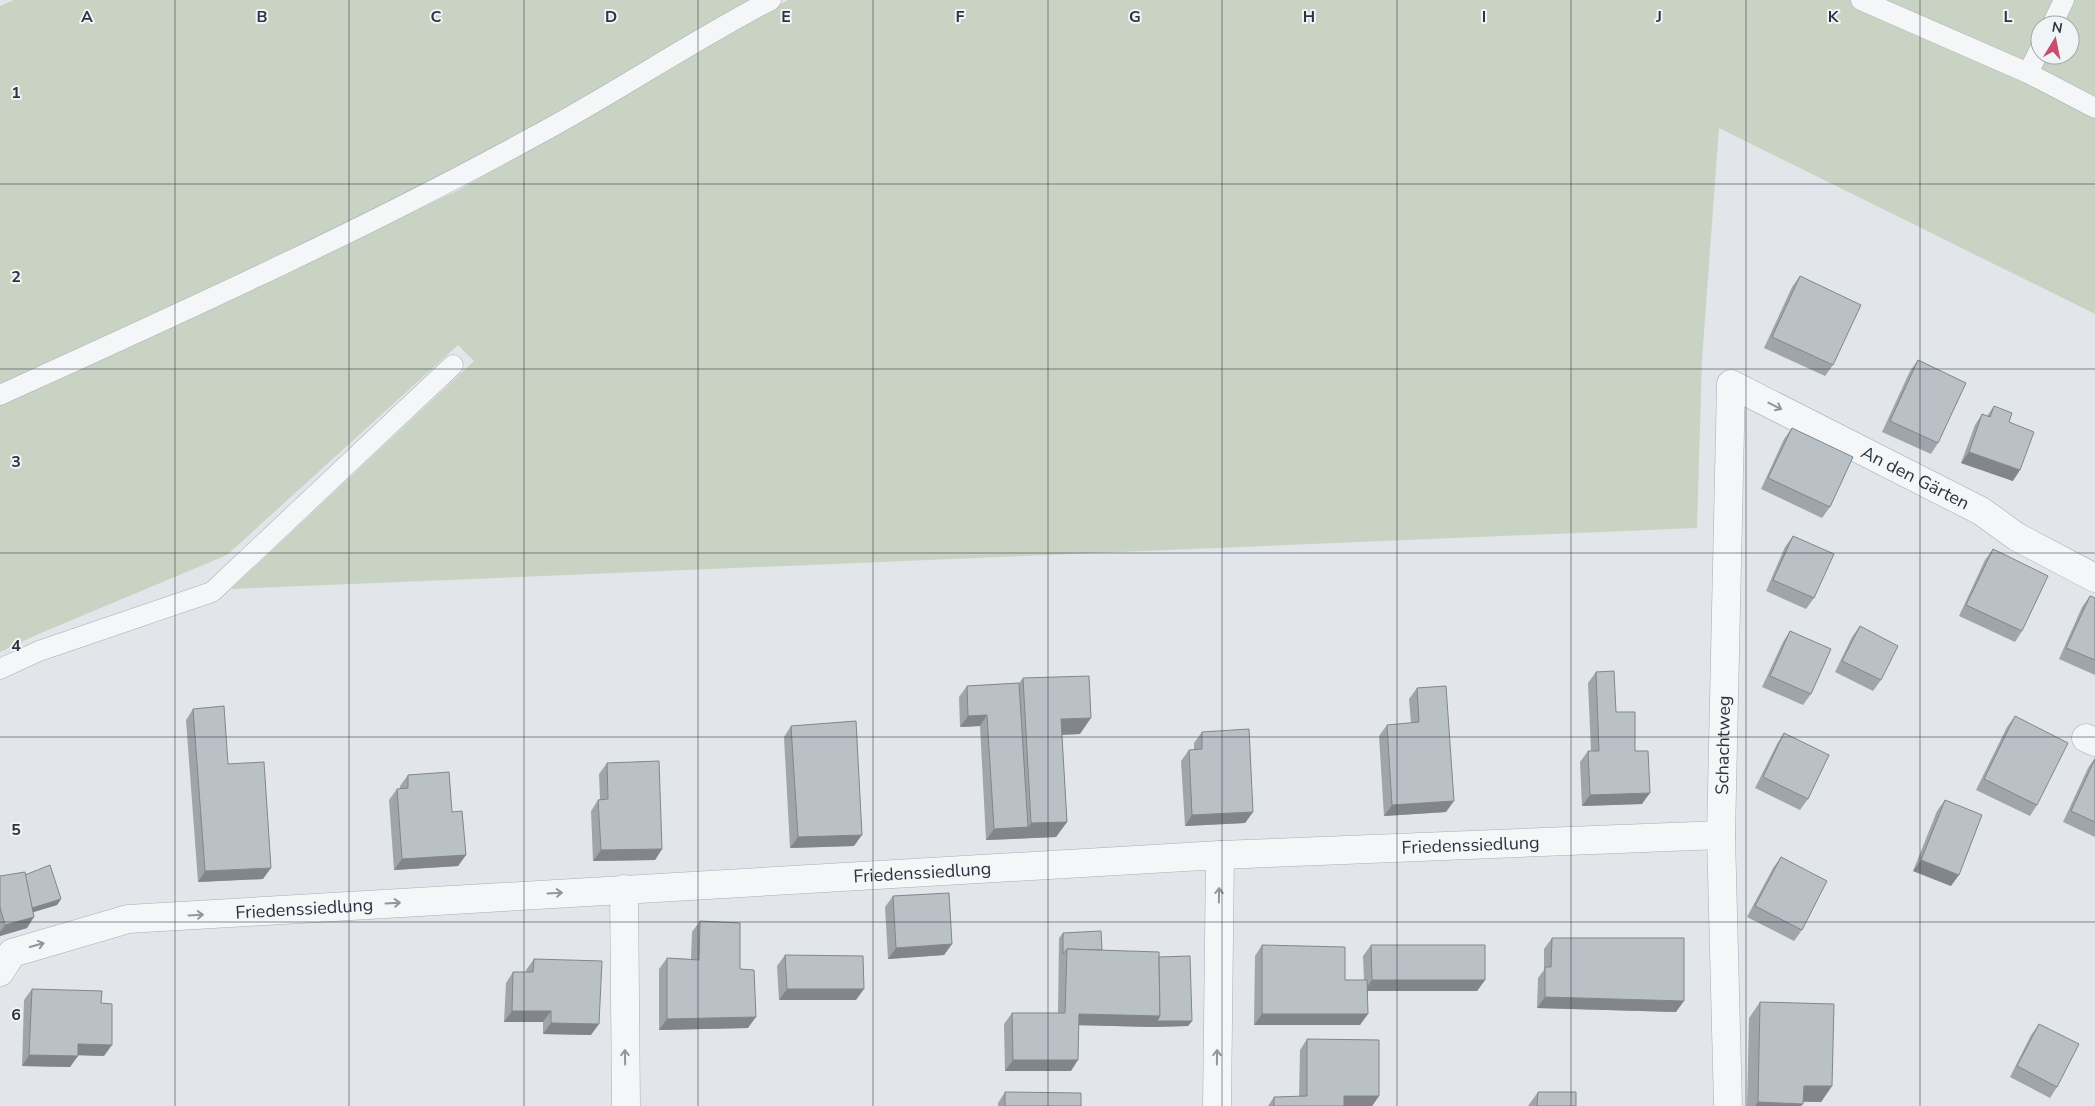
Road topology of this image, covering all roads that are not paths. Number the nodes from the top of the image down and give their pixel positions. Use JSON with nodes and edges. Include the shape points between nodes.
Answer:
{"nodes":[{"id":1,"x":771,"y":0,"type":"edge"},
{"id":2,"x":1861,"y":0,"type":"edge"},
{"id":3,"x":2064,"y":0,"type":"edge"},
{"id":4,"x":2057,"y":15,"type":"edge"},
{"id":5,"x":2032,"y":65,"type":"edge"},
{"id":6,"x":2028,"y":73,"type":"junction"},
{"id":7,"x":2095,"y":108,"type":"edge"},
{"id":8,"x":453,"y":365,"type":"dead end"},
{"id":9,"x":1731,"y":384,"type":"joint"},
{"id":10,"x":0,"y":395,"type":"edge"},
{"id":11,"x":2095,"y":578,"type":"edge"},
{"id":12,"x":0,"y":669,"type":"edge"},
{"id":13,"x":1721,"y":834,"type":"junction"},
{"id":14,"x":1220,"y":855,"type":"junction"},
{"id":15,"x":624,"y":889,"type":"junction"},
{"id":16,"x":0,"y":972,"type":"edge"},
{"id":17,"x":626,"y":1106,"type":"edge"},
{"id":18,"x":1217,"y":1106,"type":"edge"},
{"id":19,"x":1728,"y":1106,"type":"edge"}],
"edges":[{"from":1,"to":10,"type":"lane","via":[[536,136],[406,204]]},
{"from":2,"to":6,"type":"lane"},
{"from":3,"to":4,"type":"lane"},
{"from":5,"to":6,"type":"lane"},
{"from":6,"to":7,"type":"lane"},
{"from":8,"to":12,"type":"lane","via":[[212,592],[39,651]]},
{"from":9,"to":11,"type":"street","name":"An den Gärten","one_way":true,"via":[[1981,511],[2017,537]]},
{"from":9,"to":13,"type":"street","name":"Schachtweg"},
{"from":13,"to":14,"type":"street","name":"Friedenssiedlung"},
{"from":13,"to":19,"type":"street","name":"Schachtweg"},
{"from":14,"to":15,"type":"street","name":"Friedenssiedlung"},
{"from":18,"to":14,"type":"street","one_way":true},
{"from":16,"to":15,"type":"street","name":"Friedenssiedlung","one_way":true,"via":[[12,953],[128,919]]},
{"from":17,"to":15,"type":"street","one_way":true}]}
